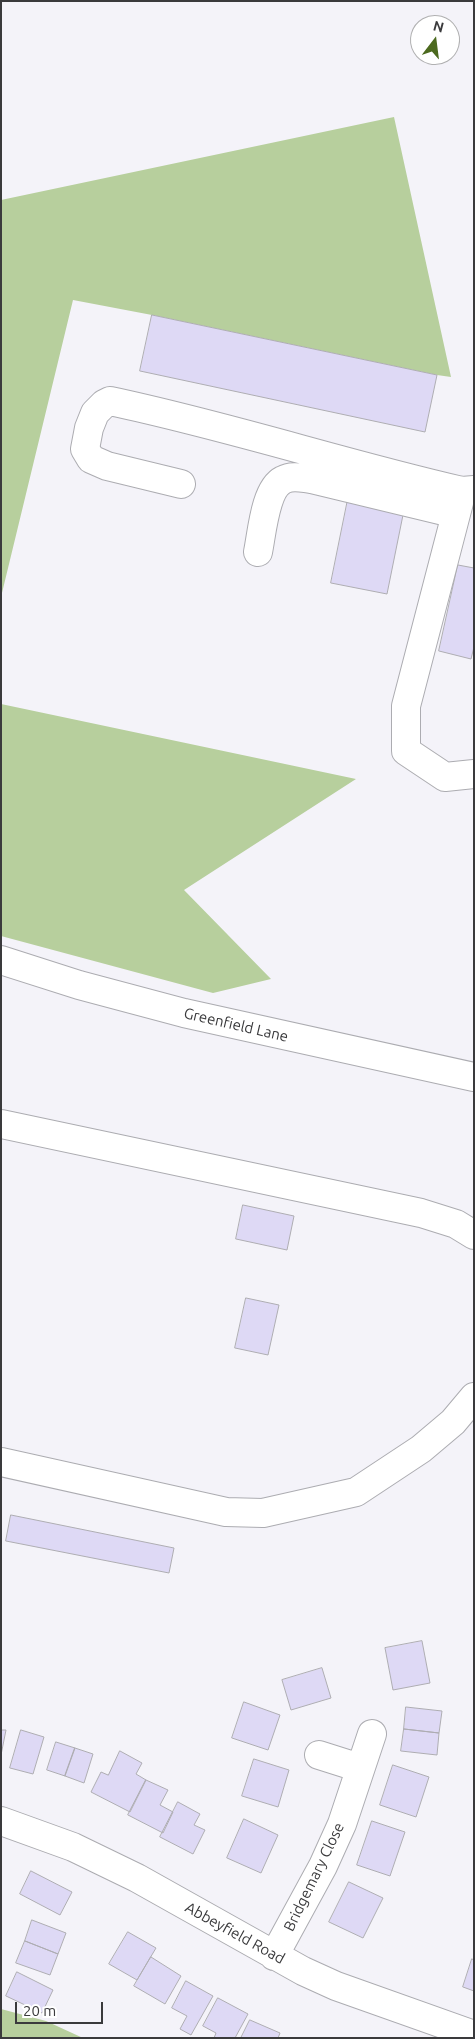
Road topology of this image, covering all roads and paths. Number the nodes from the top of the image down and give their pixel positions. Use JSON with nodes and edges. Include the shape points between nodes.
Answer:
{"nodes":[{"id":1,"x":182,"y":484,"type":"dead end"},
{"id":2,"x":464,"y":498,"type":"edge"},
{"id":3,"x":258,"y":552,"type":"dead end"},
{"id":4,"x":474,"y":774,"type":"edge"},
{"id":5,"x":1,"y":960,"type":"edge"},
{"id":6,"x":474,"y":1077,"type":"edge"},
{"id":7,"x":1,"y":1124,"type":"edge"},
{"id":8,"x":474,"y":1235,"type":"edge"},
{"id":9,"x":474,"y":1397,"type":"edge"},
{"id":10,"x":1,"y":1462,"type":"edge"},
{"id":11,"x":372,"y":1734,"type":"dead end"},
{"id":12,"x":319,"y":1755,"type":"dead end"},
{"id":13,"x":360,"y":1768,"type":"junction"},
{"id":14,"x":2,"y":1822,"type":"edge"},
{"id":15,"x":274,"y":1956,"type":"junction"},
{"id":16,"x":469,"y":2035,"type":"edge"}],
"edges":[{"from":1,"to":2,"type":"street","via":[[107,466],[91,459],[85,449],[95,413],[110,401],[268,440]]},
{"from":2,"to":3,"type":"street","via":[[291,477],[282,480],[273,490]]},
{"from":2,"to":4,"type":"street","via":[[406,706],[406,751],[445,777]]},
{"from":5,"to":6,"type":"street","name":"Greenfield Lane","via":[[78,985],[184,1013]]},
{"from":7,"to":8,"type":"street","via":[[421,1213],[456,1224]]},
{"from":9,"to":10,"type":"street","via":[[453,1422],[421,1449],[356,1492],[263,1512],[226,1512]]},
{"from":11,"to":13,"type":"street","name":"Bridgemary Close"},
{"from":12,"to":13,"type":"street"},
{"from":13,"to":15,"type":"street","name":"Bridgemary Close","via":[[342,1824],[323,1866]]},
{"from":14,"to":15,"type":"street","name":"Abbeyfield Road","via":[[73,1847],[137,1878]]},
{"from":15,"to":16,"type":"street","name":"Abbeyfield Road","via":[[336,1986]]}]}
